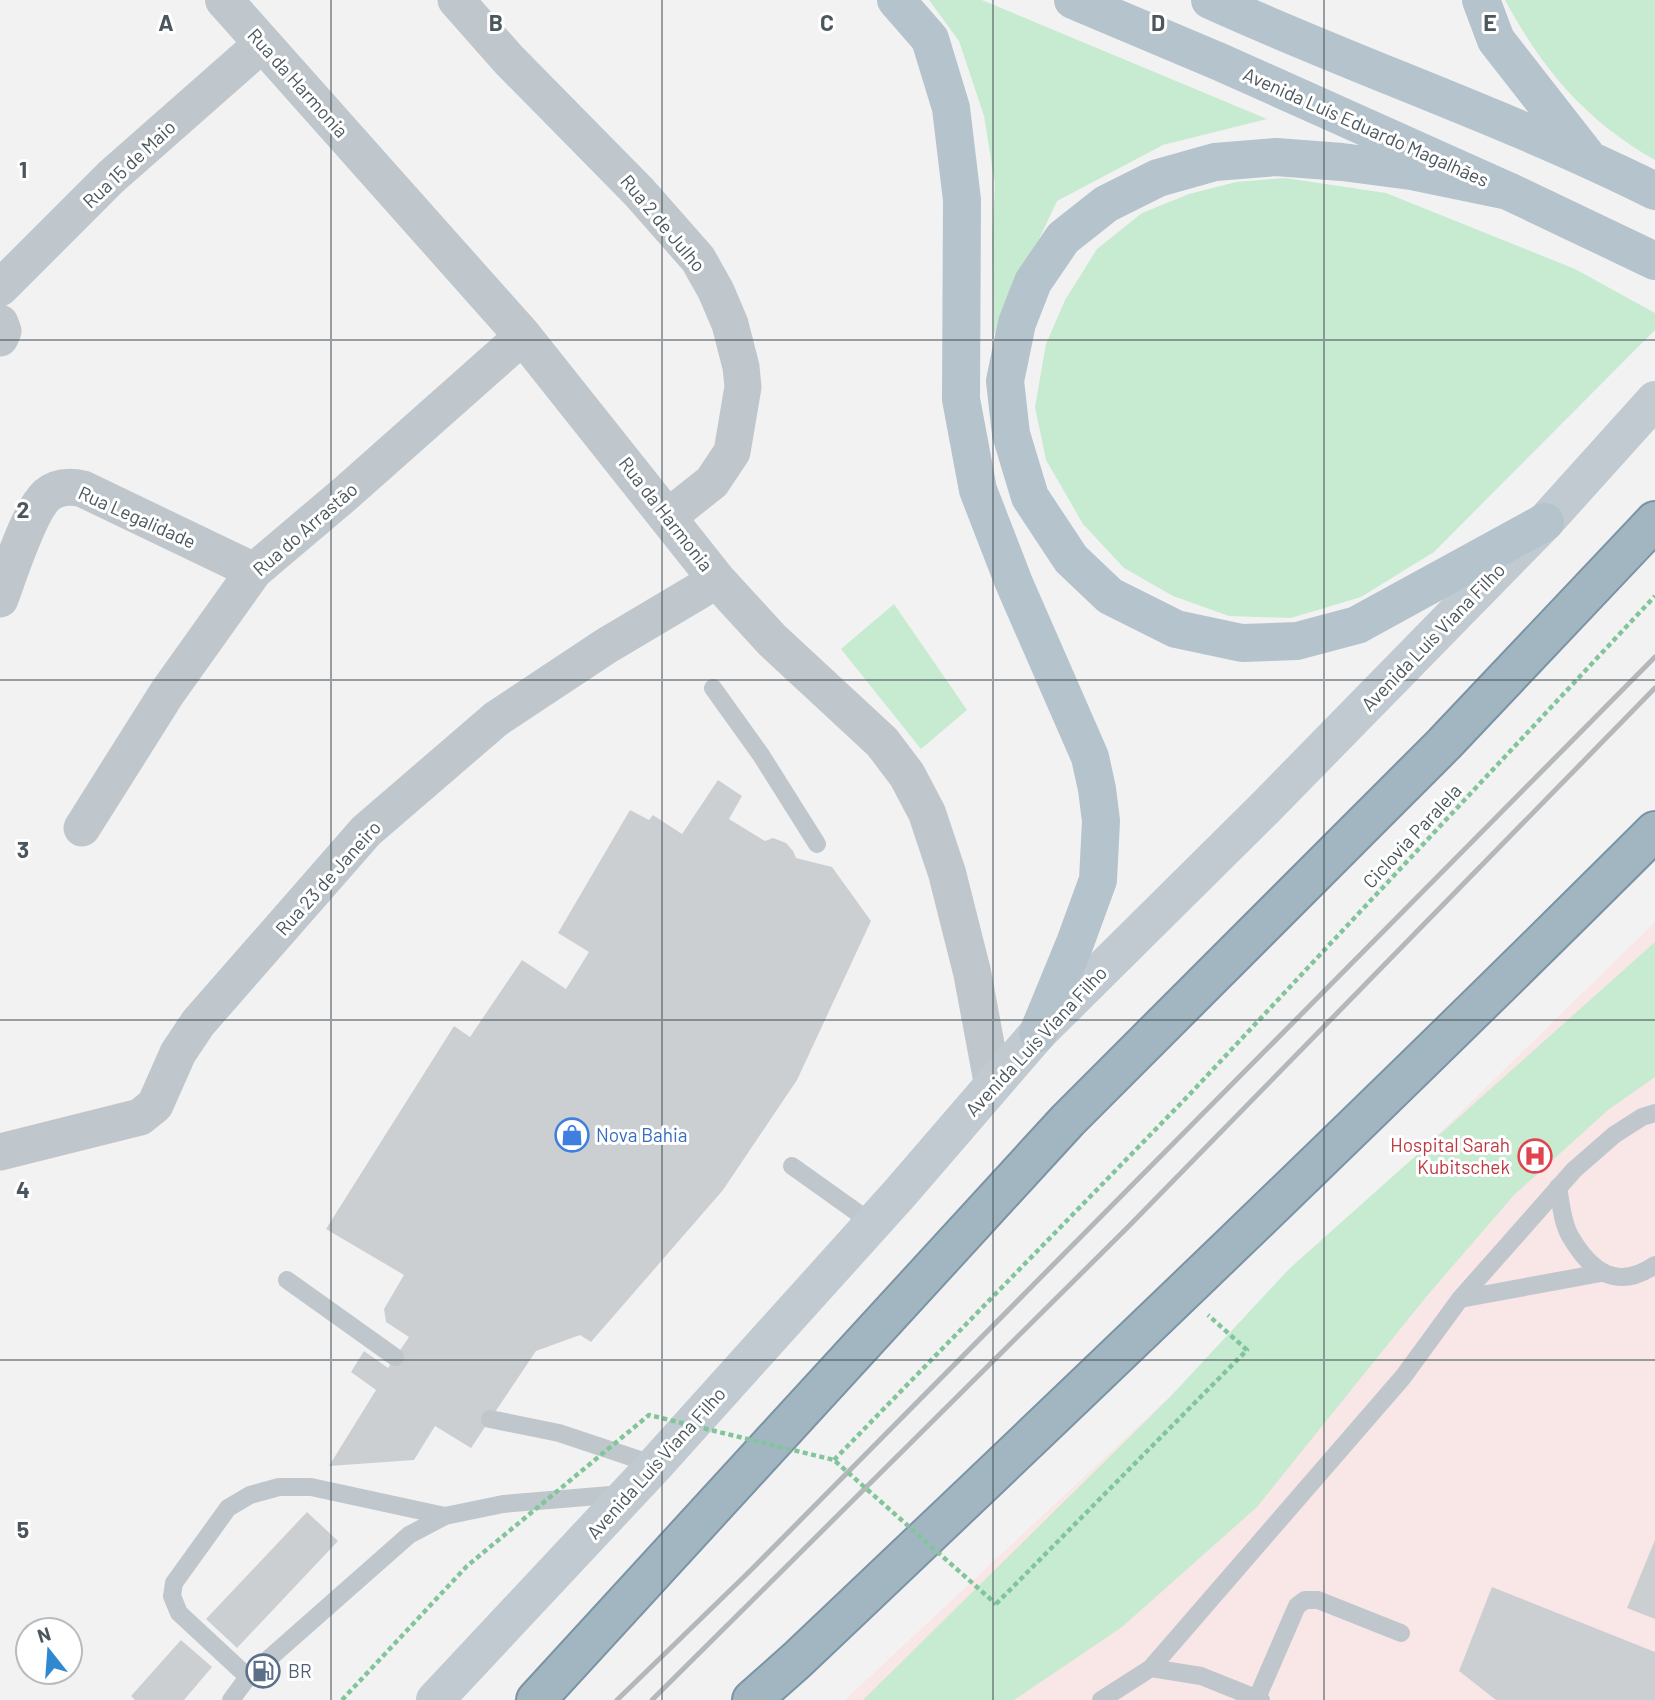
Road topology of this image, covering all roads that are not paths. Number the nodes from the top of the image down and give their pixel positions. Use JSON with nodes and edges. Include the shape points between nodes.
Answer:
{"nodes":[{"id":1,"x":224,"y":0,"type":"edge"},
{"id":2,"x":456,"y":0,"type":"edge"},
{"id":3,"x":896,"y":0,"type":"edge"},
{"id":4,"x":1073,"y":0,"type":"edge"},
{"id":5,"x":1210,"y":0,"type":"edge"},
{"id":6,"x":1481,"y":0,"type":"edge"},
{"id":7,"x":262,"y":44,"type":"junction"},
{"id":8,"x":1589,"y":158,"type":"junction"},
{"id":9,"x":1508,"y":191,"type":"junction"},
{"id":10,"x":1655,"y":191,"type":"edge"},
{"id":11,"x":1655,"y":261,"type":"edge"},
{"id":12,"x":0,"y":288,"type":"edge"},
{"id":13,"x":0,"y":323,"type":"edge"},
{"id":14,"x":523,"y":336,"type":"junction"},
{"id":15,"x":0,"y":338,"type":"edge"},
{"id":16,"x":1655,"y":400,"type":"edge"},
{"id":17,"x":668,"y":517,"type":"junction"},
{"id":18,"x":1655,"y":521,"type":"edge"},
{"id":19,"x":1545,"y":522,"type":"junction"},
{"id":20,"x":254,"y":571,"type":"junction"},
{"id":21,"x":718,"y":580,"type":"junction"},
{"id":22,"x":0,"y":599,"type":"edge"},
{"id":23,"x":713,"y":688,"type":"dead end"},
{"id":24,"x":82,"y":828,"type":"dead end"},
{"id":25,"x":1655,"y":831,"type":"edge"},
{"id":26,"x":817,"y":844,"type":"dead end"},
{"id":27,"x":1038,"y":1033,"type":"junction"},
{"id":28,"x":993,"y":1084,"type":"junction"},
{"id":29,"x":1655,"y":1113,"type":"edge"},
{"id":30,"x":0,"y":1152,"type":"edge"},
{"id":31,"x":792,"y":1166,"type":"dead end"},
{"id":32,"x":1559,"y":1187,"type":"junction"},
{"id":33,"x":872,"y":1223,"type":"junction"},
{"id":34,"x":1655,"y":1265,"type":"edge"},
{"id":35,"x":1601,"y":1273,"type":"junction"},
{"id":36,"x":287,"y":1280,"type":"dead end"},
{"id":37,"x":1460,"y":1299,"type":"junction"},
{"id":38,"x":395,"y":1357,"type":"dead end"},
{"id":39,"x":490,"y":1419,"type":"dead end"},
{"id":40,"x":655,"y":1465,"type":"junction"},
{"id":41,"x":629,"y":1493,"type":"junction"},
{"id":42,"x":445,"y":1516,"type":"junction"},
{"id":43,"x":1401,"y":1633,"type":"dead end"},
{"id":44,"x":1151,"y":1668,"type":"junction"},
{"id":45,"x":248,"y":1677,"type":"junction"},
{"id":46,"x":1259,"y":1699,"type":"edge"},
{"id":47,"x":231,"y":1700,"type":"edge"},
{"id":48,"x":435,"y":1700,"type":"edge"},
{"id":49,"x":536,"y":1700,"type":"edge"},
{"id":50,"x":752,"y":1700,"type":"edge"},
{"id":51,"x":1101,"y":1700,"type":"edge"}],
"edges":[{"from":1,"to":7,"type":"street","name":"Rua da Harmonia"},
{"from":2,"to":17,"type":"street","name":"Rua 2 de Julho","via":[[698,260],[730,324],[743,387],[732,452],[712,482]]},
{"from":3,"to":27,"type":"main road","via":[[930,39],[951,108],[962,200],[961,399],[978,490],[1090,757],[1097,789],[1101,821],[1098,880]]},
{"from":4,"to":9,"type":"main road","name":"Avenida Luís Eduardo Magalhães"},
{"from":5,"to":8,"type":"main road"},
{"from":6,"to":8,"type":"main road","via":[[1496,40]]},
{"from":7,"to":12,"type":"street","name":"Rua 15 de Maio","via":[[111,177]]},
{"from":7,"to":14,"type":"street","name":"Rua da Harmonia"},
{"from":8,"to":10,"type":"main road"},
{"from":9,"to":11,"type":"main road","name":"Avenida Luís Eduardo Magalhães"},
{"from":9,"to":19,"type":"main road","via":[[1411,171],[1276,157],[1215,162],[1158,178],[1107,204],[1063,238],[1033,282],[1017,323],[1005,380],[1011,434],[1030,497],[1071,559],[1110,596],[1176,629],[1242,643],[1297,641],[1357,625]]},
{"from":13,"to":15,"type":"street"},
{"from":14,"to":17,"type":"street","name":"Rua da Harmonia"},
{"from":14,"to":20,"type":"street","name":"Rua do Arrastão"},
{"from":16,"to":19,"type":"main road","name":"Avenida Luís Viana Filho"},
{"from":17,"to":21,"type":"street","name":"Rua da Harmonia"},
{"from":18,"to":49,"type":"highway","via":[[1444,744],[1068,1120]]},
{"from":19,"to":27,"type":"main road","name":"Avenida Luís Viana Filho"},
{"from":20,"to":22,"type":"street","name":"Rua Legalidade","via":[[73,487],[52,492],[40,504]]},
{"from":20,"to":24,"type":"street","name":"Rua do Arrastão","via":[[167,693]]},
{"from":21,"to":28,"type":"street","name":"Rua da Harmonia","via":[[772,640],[882,742],[907,775],[927,813],[947,873]]},
{"from":21,"to":30,"type":"street","name":"Rua 23 de Janeiro","via":[[496,719],[366,831],[198,1023],[155,1105],[140,1118]]},
{"from":23,"to":26,"type":"lane"},
{"from":25,"to":50,"type":"highway","via":[[1184,1293]]},
{"from":27,"to":28,"type":"main road","name":"Avenida Luís Viana Filho"},
{"from":28,"to":33,"type":"main road","name":"Avenida Luís Viana Filho"},
{"from":29,"to":32,"type":"lane","via":[[1614,1135]]},
{"from":31,"to":33,"type":"lane"},
{"from":32,"to":35,"type":"lane","via":[[1570,1235]]},
{"from":32,"to":37,"type":"lane"},
{"from":33,"to":40,"type":"main road","name":"Avenida Luís Viana Filho"},
{"from":34,"to":35,"type":"lane","via":[[1625,1279]]},
{"from":35,"to":37,"type":"lane"},
{"from":36,"to":38,"type":"lane"},
{"from":37,"to":44,"type":"lane","via":[[1403,1377]]},
{"from":39,"to":40,"type":"lane","via":[[559,1433]]},
{"from":40,"to":41,"type":"main road","name":"Avenida Luís Viana Filho"},
{"from":41,"to":42,"type":"lane","via":[[503,1504]]},
{"from":41,"to":48,"type":"main road","name":"Avenida Luís Viana Filho"},
{"from":42,"to":45,"type":"lane","via":[[409,1535]]},
{"from":42,"to":45,"type":"lane","via":[[311,1488],[250,1494],[228,1508],[174,1583],[172,1596],[179,1613]]},
{"from":43,"to":46,"type":"lane","via":[[1318,1600],[1305,1600],[1297,1606]]},
{"from":44,"to":46,"type":"lane","via":[[1201,1676]]},
{"from":44,"to":51,"type":"lane"},
{"from":45,"to":47,"type":"lane"}]}
